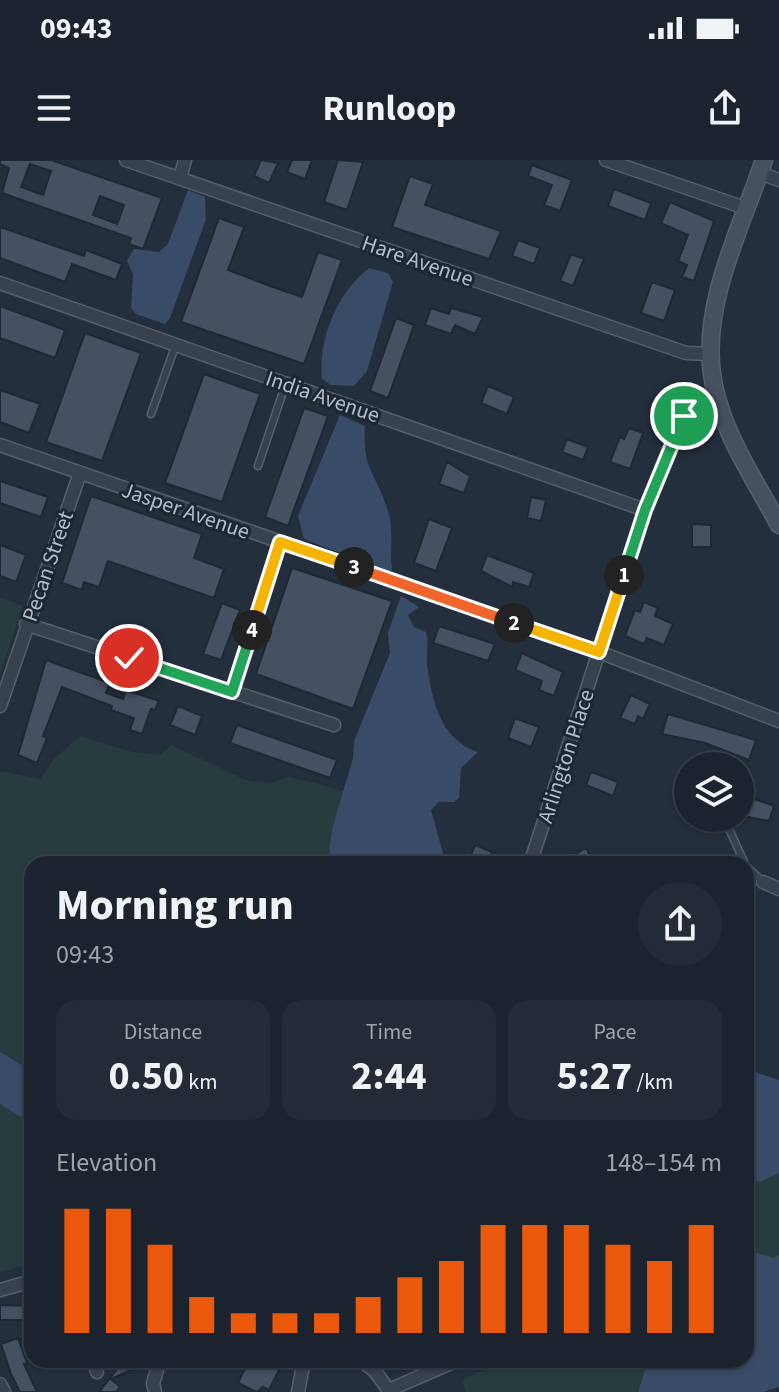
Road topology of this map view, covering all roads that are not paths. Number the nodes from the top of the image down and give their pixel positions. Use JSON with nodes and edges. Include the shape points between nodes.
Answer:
{"nodes":[{"id":1,"x":126,"y":160,"type":"edge"},
{"id":2,"x":185,"y":160,"type":"edge"},
{"id":3,"x":606,"y":160,"type":"edge"},
{"id":4,"x":762,"y":167,"type":"edge"},
{"id":5,"x":180,"y":178,"type":"junction"},
{"id":6,"x":779,"y":180,"type":"edge"},
{"id":7,"x":748,"y":209,"type":"junction"},
{"id":8,"x":0,"y":283,"type":"edge"},
{"id":9,"x":176,"y":344,"type":"junction"},
{"id":10,"x":711,"y":354,"type":"junction"},
{"id":11,"x":286,"y":383,"type":"junction"},
{"id":12,"x":718,"y":396,"type":"junction"},
{"id":13,"x":151,"y":414,"type":"dead end"},
{"id":14,"x":0,"y":445,"type":"edge"},
{"id":15,"x":258,"y":466,"type":"dead end"},
{"id":16,"x":80,"y":473,"type":"junction"},
{"id":17,"x":773,"y":502,"type":"edge"},
{"id":18,"x":645,"y":510,"type":"junction"},
{"id":19,"x":779,"y":525,"type":"edge"},
{"id":20,"x":280,"y":542,"type":"junction"},
{"id":21,"x":26,"y":624,"type":"junction"},
{"id":22,"x":599,"y":652,"type":"junction"},
{"id":23,"x":232,"y":692,"type":"junction"},
{"id":24,"x":0,"y":706,"type":"edge"},
{"id":25,"x":779,"y":721,"type":"edge"},
{"id":26,"x":334,"y":725,"type":"dead end"},
{"id":27,"x":730,"y":832,"type":"edge"},
{"id":28,"x":533,"y":856,"type":"edge"},
{"id":29,"x":741,"y":856,"type":"edge"},
{"id":30,"x":754,"y":874,"type":"edge"},
{"id":31,"x":763,"y":882,"type":"joint"},
{"id":32,"x":779,"y":889,"type":"edge"},
{"id":33,"x":24,"y":1283,"type":"edge"},
{"id":34,"x":0,"y":1290,"type":"edge"},
{"id":35,"x":158,"y":1368,"type":"edge"},
{"id":36,"x":302,"y":1368,"type":"edge"},
{"id":37,"x":371,"y":1368,"type":"edge"},
{"id":38,"x":440,"y":1368,"type":"edge"},
{"id":39,"x":0,"y":1384,"type":"edge"},
{"id":40,"x":390,"y":1391,"type":"edge"},
{"id":41,"x":4,"y":1392,"type":"edge"},
{"id":42,"x":155,"y":1392,"type":"edge"},
{"id":43,"x":298,"y":1392,"type":"edge"}],
"edges":[{"from":1,"to":5,"type":"street","name":"Hare Avenue"},
{"from":2,"to":5,"type":"street"},
{"from":3,"to":7,"type":"street"},
{"from":4,"to":6,"type":"street"},
{"from":4,"to":7,"type":"main road"},
{"from":5,"to":10,"type":"street","name":"Hare Avenue","via":[[678,350]]},
{"from":7,"to":10,"type":"main road","via":[[722,285]]},
{"from":8,"to":9,"type":"street","name":"India Avenue"},
{"from":9,"to":11,"type":"street","name":"India Avenue"},
{"from":9,"to":13,"type":"lane"},
{"from":10,"to":12,"type":"main road"},
{"from":11,"to":15,"type":"lane"},
{"from":11,"to":18,"type":"street","name":"India Avenue"},
{"from":12,"to":17,"type":"main road","via":[[729,431]]},
{"from":12,"to":18,"type":"street","name":"Arlington Place","via":[[684,416]]},
{"from":14,"to":16,"type":"street","name":"Jasper Avenue"},
{"from":16,"to":20,"type":"street","name":"Jasper Avenue"},
{"from":16,"to":21,"type":"street","name":"Pecan Street"},
{"from":17,"to":19,"type":"main road"},
{"from":18,"to":22,"type":"street","name":"Arlington Place"},
{"from":20,"to":22,"type":"street","name":"Jasper Avenue"},
{"from":20,"to":23,"type":"lane"},
{"from":21,"to":23,"type":"street"},
{"from":21,"to":24,"type":"street","name":"Pecan Street"},
{"from":22,"to":25,"type":"street","name":"Jasper Avenue"},
{"from":22,"to":28,"type":"street","name":"Arlington Place"},
{"from":23,"to":26,"type":"street"},
{"from":27,"to":29,"type":"lane"},
{"from":30,"to":31,"type":"lane"},
{"from":31,"to":32,"type":"street"},
{"from":33,"to":34,"type":"street"},
{"from":35,"to":42,"type":"street"},
{"from":36,"to":43,"type":"street"},
{"from":37,"to":40,"type":"street"},
{"from":38,"to":40,"type":"street"},
{"from":39,"to":41,"type":"street"}]}
